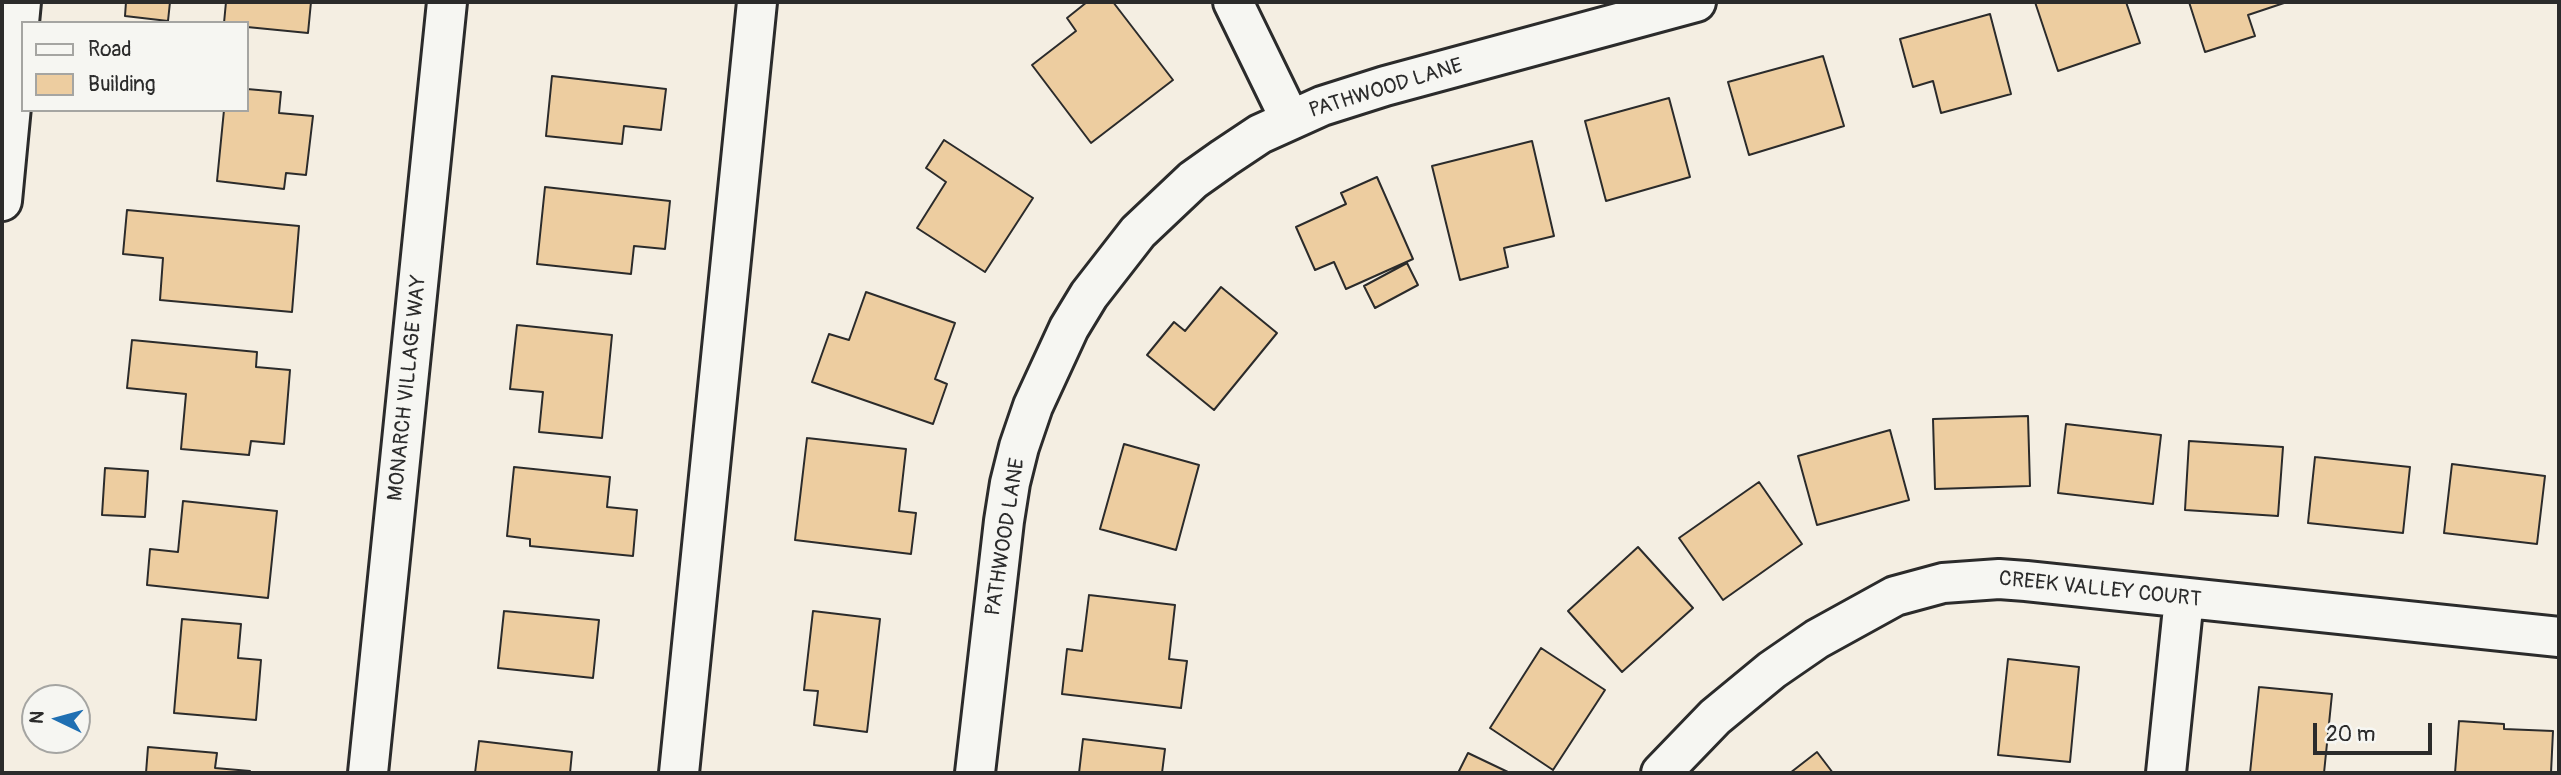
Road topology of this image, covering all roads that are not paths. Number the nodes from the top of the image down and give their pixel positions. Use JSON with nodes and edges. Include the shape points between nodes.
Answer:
{"nodes":[{"id":1,"x":21,"y":2,"type":"edge"},
{"id":2,"x":447,"y":2,"type":"edge"},
{"id":3,"x":757,"y":2,"type":"edge"},
{"id":4,"x":1233,"y":2,"type":"edge"},
{"id":5,"x":1696,"y":2,"type":"edge"},
{"id":6,"x":1290,"y":119,"type":"junction"},
{"id":7,"x":2,"y":201,"type":"edge"},
{"id":8,"x":2184,"y":598,"type":"junction"},
{"id":9,"x":2559,"y":637,"type":"edge"},
{"id":10,"x":368,"y":773,"type":"edge"},
{"id":11,"x":679,"y":773,"type":"edge"},
{"id":12,"x":975,"y":773,"type":"edge"},
{"id":13,"x":1661,"y":773,"type":"edge"},
{"id":14,"x":2166,"y":773,"type":"edge"}],
"edges":[{"from":1,"to":7,"type":"street"},
{"from":2,"to":10,"type":"street","name":"MONARCH VILLAGE WAY"},
{"from":3,"to":11,"type":"street"},
{"from":4,"to":6,"type":"street"},
{"from":5,"to":6,"type":"street","name":"PATHWOOD LANE","via":[[1374,89]]},
{"from":6,"to":12,"type":"street","name":"PATHWOOD LANE","via":[[1193,180],[1147,223],[1089,295],[1051,363],[1010,483]]},
{"from":8,"to":9,"type":"street","name":"CREEK VALLEY COURT"},
{"from":8,"to":13,"type":"street","name":"CREEK VALLEY COURT","via":[[2000,579],[1943,583],[1895,596],[1772,670],[1715,716]]},
{"from":8,"to":14,"type":"street"}]}
